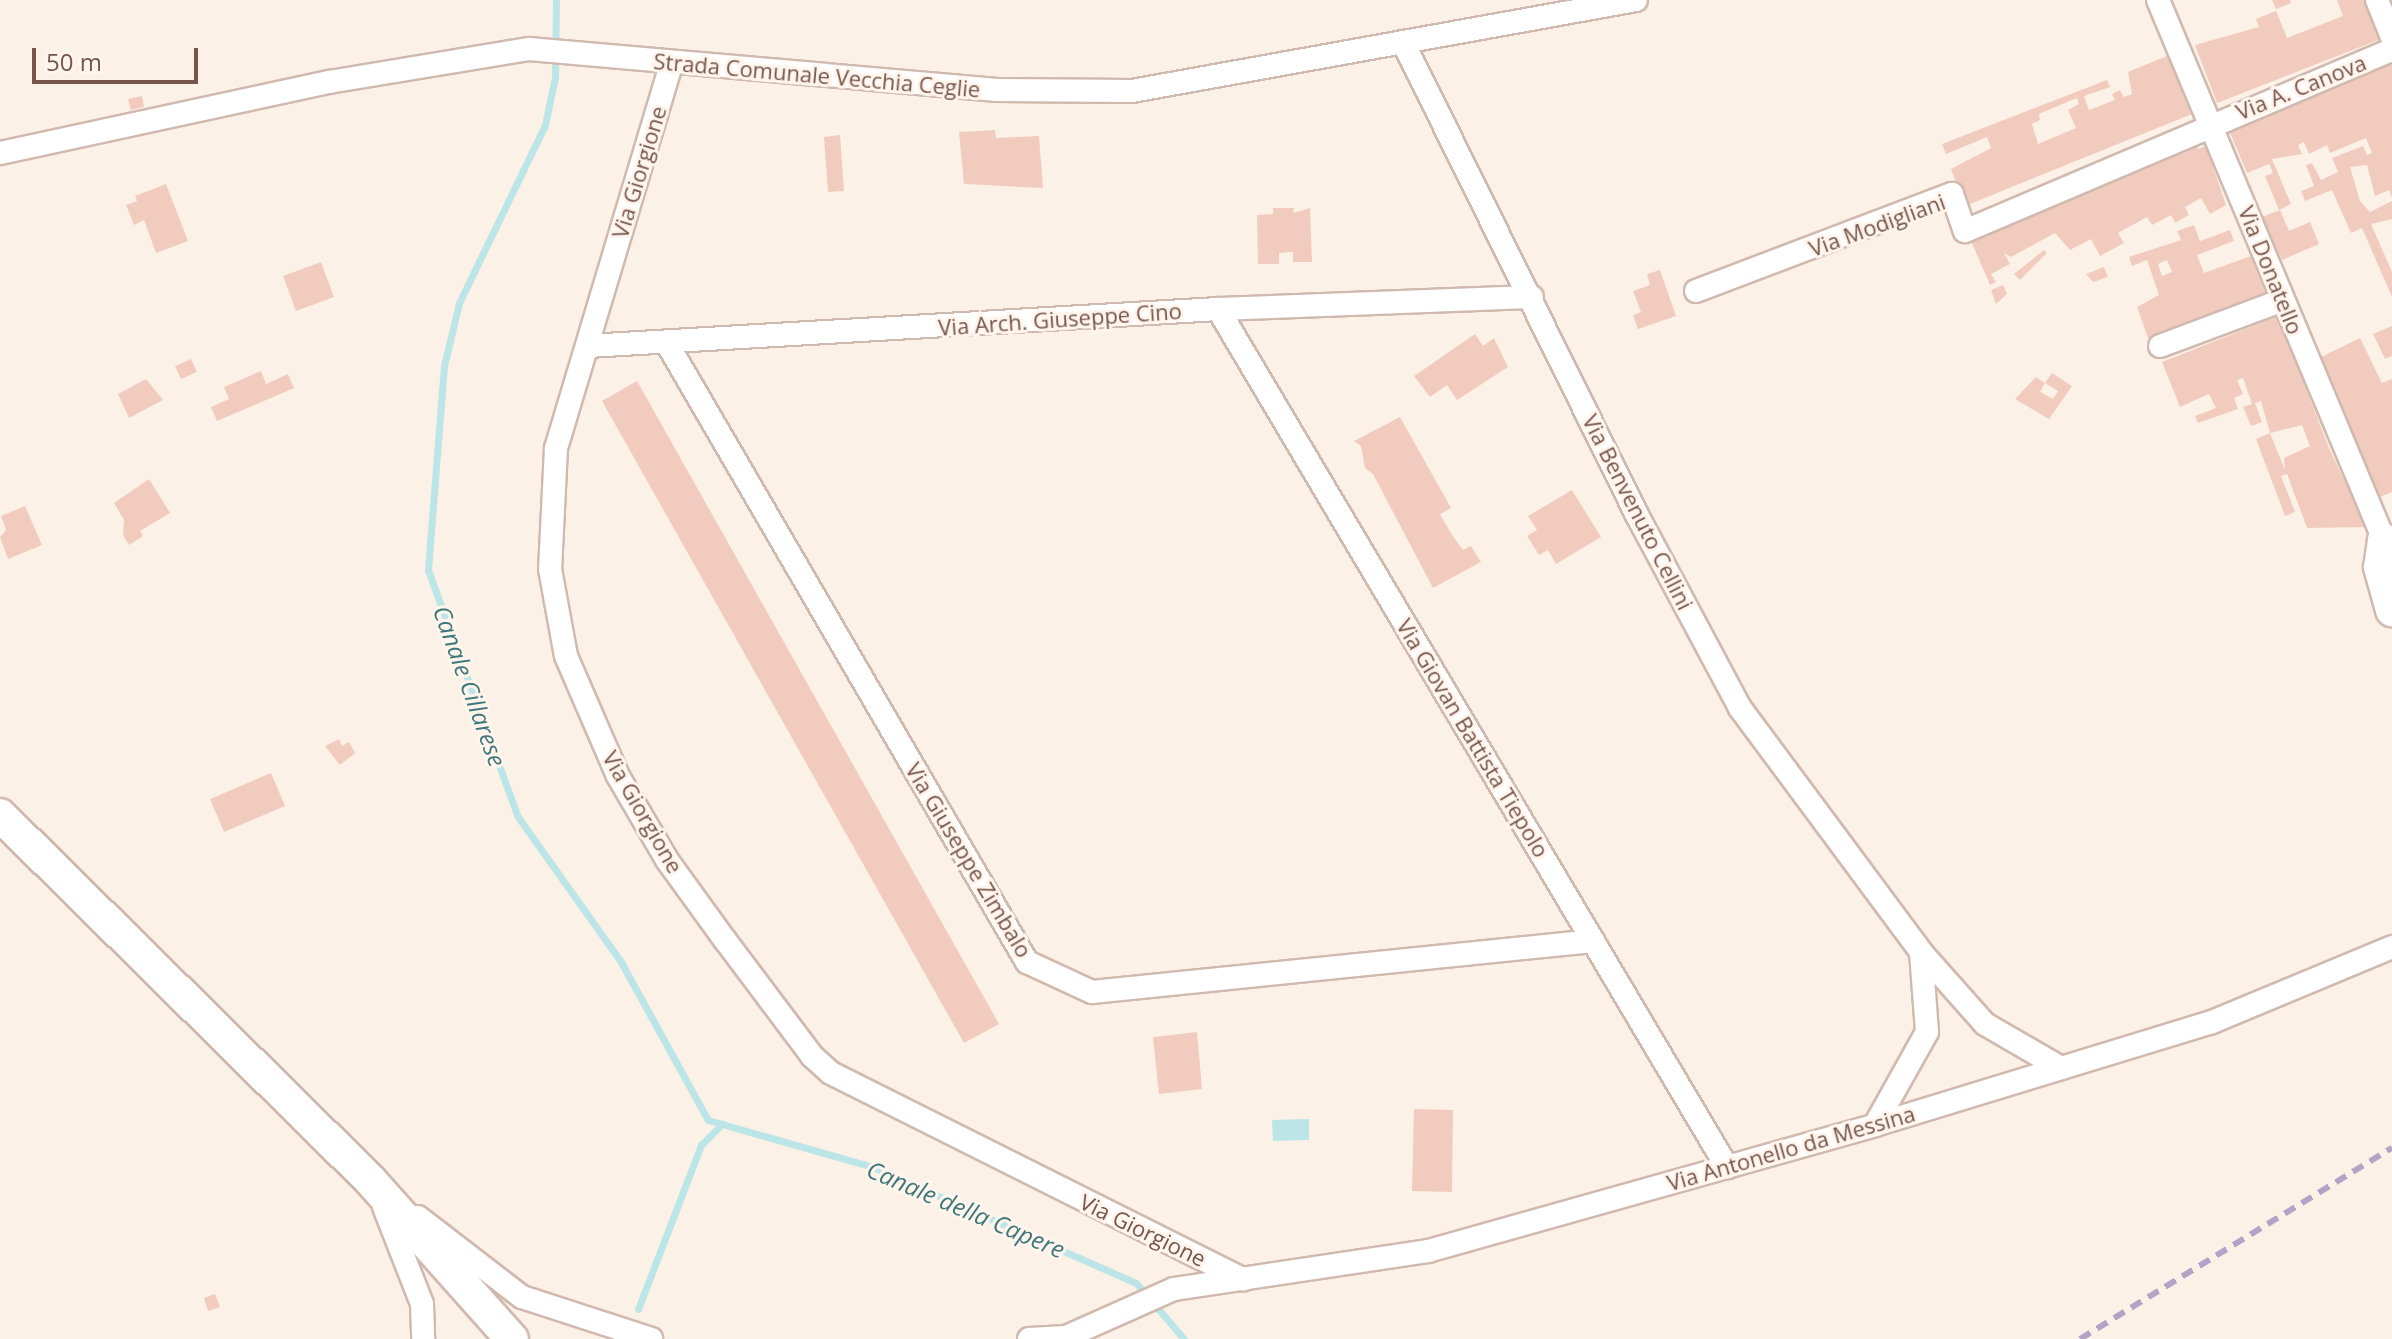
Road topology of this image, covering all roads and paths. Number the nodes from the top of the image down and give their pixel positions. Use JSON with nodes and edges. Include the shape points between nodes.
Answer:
{"nodes":[{"id":1,"x":1636,"y":0,"type":"edge"},
{"id":2,"x":2158,"y":0,"type":"edge"},
{"id":3,"x":2377,"y":0,"type":"edge"},
{"id":4,"x":2392,"y":37,"type":"edge"},
{"id":5,"x":1403,"y":42,"type":"junction"},
{"id":6,"x":2392,"y":50,"type":"edge"},
{"id":7,"x":671,"y":65,"type":"junction"},
{"id":8,"x":2211,"y":124,"type":"junction"},
{"id":9,"x":0,"y":153,"type":"edge"},
{"id":10,"x":1696,"y":291,"type":"dead end"},
{"id":11,"x":1532,"y":297,"type":"junction"},
{"id":12,"x":2283,"y":300,"type":"junction"},
{"id":13,"x":1218,"y":309,"type":"junction"},
{"id":14,"x":668,"y":345,"type":"junction"},
{"id":15,"x":588,"y":346,"type":"junction"},
{"id":16,"x":2160,"y":346,"type":"dead end"},
{"id":17,"x":2388,"y":540,"type":"edge"},
{"id":18,"x":2392,"y":610,"type":"edge"},
{"id":19,"x":0,"y":815,"type":"edge"},
{"id":20,"x":1593,"y":941,"type":"junction"},
{"id":21,"x":2392,"y":947,"type":"edge"},
{"id":22,"x":1921,"y":952,"type":"junction"},
{"id":23,"x":2061,"y":1068,"type":"junction"},
{"id":24,"x":1875,"y":1125,"type":"junction"},
{"id":25,"x":1727,"y":1167,"type":"junction"},
{"id":26,"x":371,"y":1181,"type":"junction"},
{"id":27,"x":1243,"y":1279,"type":"junction"},
{"id":28,"x":641,"y":1338,"type":"edge"},
{"id":29,"x":423,"y":1339,"type":"edge"},
{"id":30,"x":512,"y":1339,"type":"edge"},
{"id":31,"x":604,"y":1339,"type":"edge"},
{"id":32,"x":1029,"y":1339,"type":"edge"}],
"edges":[{"from":1,"to":5,"type":"street","name":"Strada Comunale Vecchia Ceglie"},
{"from":2,"to":8,"type":"street","name":"Via Donatello"},
{"from":3,"to":4,"type":"street"},
{"from":5,"to":7,"type":"street","name":"Strada Comunale Vecchia Ceglie","via":[[1132,91],[997,90]]},
{"from":5,"to":11,"type":"street","name":"Via Benvenuto Cellini"},
{"from":6,"to":8,"type":"street","name":"Via A. Canova"},
{"from":7,"to":9,"type":"street","name":"Strada Comunale Vecchia Ceglie","via":[[584,51],[529,49],[329,82]]},
{"from":7,"to":15,"type":"street","name":"Via Giorgione"},
{"from":8,"to":10,"type":"street","name":"Via Modigliani","via":[[1965,231],[1952,194]]},
{"from":8,"to":12,"type":"street","name":"Via Donatello"},
{"from":11,"to":13,"type":"street","name":"Via Arch. Giuseppe Cino"},
{"from":11,"to":22,"type":"street","name":"Via Benvenuto Cellini","via":[[1637,515],[1740,708]]},
{"from":12,"to":16,"type":"street"},
{"from":12,"to":17,"type":"street","name":"Via Donatello"},
{"from":13,"to":14,"type":"street","name":"Via Arch. Giuseppe Cino"},
{"from":13,"to":20,"type":"street","name":"Via Giovan Battista Tiepolo"},
{"from":14,"to":15,"type":"street","name":"Via Arch. Giuseppe Cino"},
{"from":14,"to":20,"type":"street","name":"Via Giuseppe Zimbalo","via":[[1027,962],[1092,992]]},
{"from":15,"to":27,"type":"street","name":"Via Giorgione","via":[[556,448],[550,569],[566,656],[618,776],[667,860],[812,1056],[831,1073]]},
{"from":17,"to":18,"type":"main road","via":[[2380,567]]},
{"from":19,"to":26,"type":"main road"},
{"from":20,"to":25,"type":"street","name":"Via Giovan Battista Tiepolo"},
{"from":21,"to":23,"type":"street","name":"Via Antonello da Messina","via":[[2212,1022]]},
{"from":22,"to":23,"type":"street","name":"Via Benvenuto Cellini","via":[[1985,1024]]},
{"from":22,"to":24,"type":"street","via":[[1927,1032]]},
{"from":23,"to":24,"type":"street","name":"Via Antonello da Messina"},
{"from":24,"to":25,"type":"street","name":"Via Antonello da Messina"},
{"from":25,"to":27,"type":"street","name":"Via Antonello da Messina","via":[[1428,1251]]},
{"from":26,"to":28,"type":"street","via":[[522,1297]]},
{"from":26,"to":29,"type":"street","via":[[422,1304]]},
{"from":26,"to":30,"type":"main road"},
{"from":27,"to":32,"type":"street","name":"Via Antonello da Messina","via":[[1174,1289],[1066,1337]]},
{"from":28,"to":31,"type":"street"}]}
